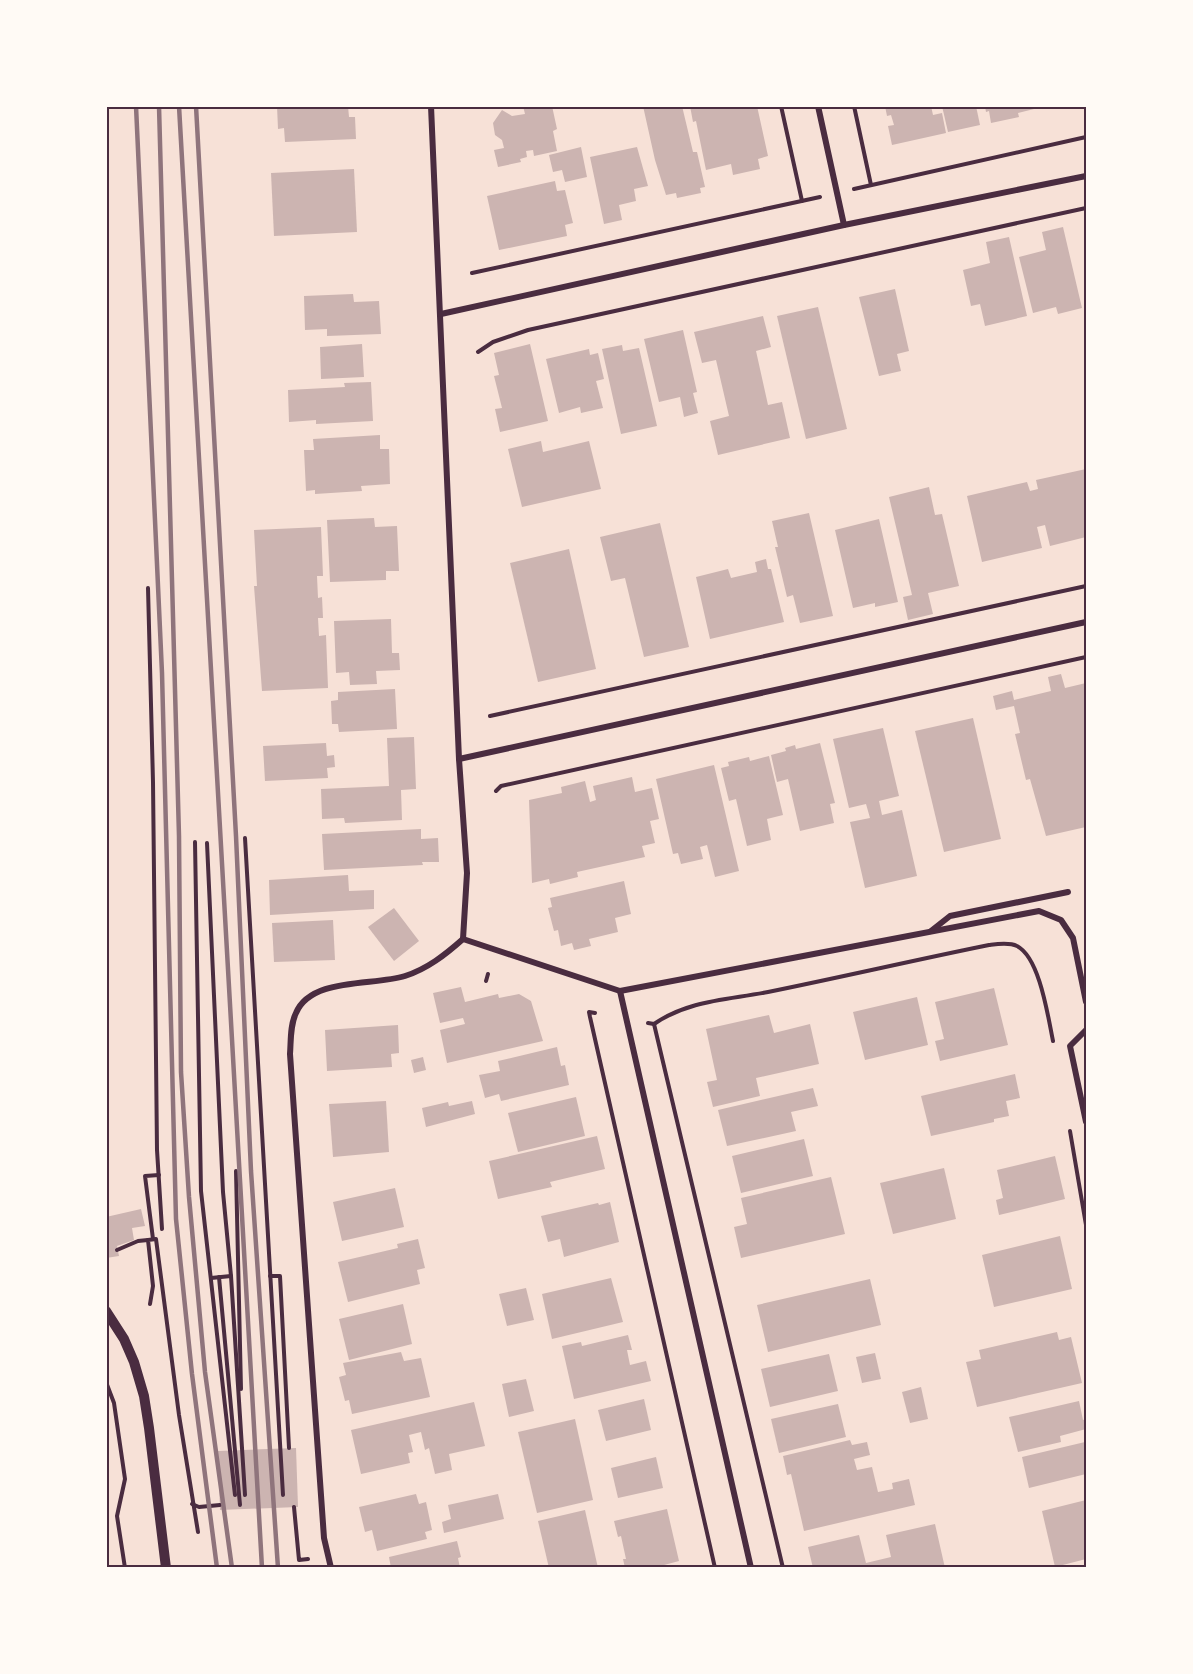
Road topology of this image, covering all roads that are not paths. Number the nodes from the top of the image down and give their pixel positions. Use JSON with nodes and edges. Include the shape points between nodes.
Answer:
{"nodes":[{"id":1,"x":431,"y":106,"type":"edge"},
{"id":2,"x":818,"y":106,"type":"edge"},
{"id":3,"x":1086,"y":176,"type":"edge"},
{"id":4,"x":844,"y":225,"type":"junction"},
{"id":5,"x":441,"y":314,"type":"junction"},
{"id":6,"x":1086,"y":622,"type":"edge"},
{"id":7,"x":459,"y":759,"type":"junction"},
{"id":8,"x":1068,"y":892,"type":"dead end"},
{"id":9,"x":928,"y":933,"type":"junction"},
{"id":10,"x":463,"y":939,"type":"junction"},
{"id":11,"x":620,"y":991,"type":"junction"},
{"id":12,"x":1086,"y":1002,"type":"edge"},
{"id":13,"x":1086,"y":1030,"type":"edge"},
{"id":14,"x":1086,"y":1122,"type":"edge"},
{"id":15,"x":106,"y":1311,"type":"edge"},
{"id":16,"x":166,"y":1568,"type":"edge"},
{"id":17,"x":331,"y":1568,"type":"edge"},
{"id":18,"x":751,"y":1568,"type":"edge"}],
"edges":[{"from":1,"to":5,"type":"street"},
{"from":2,"to":4,"type":"street"},
{"from":3,"to":4,"type":"street"},
{"from":4,"to":5,"type":"street"},
{"from":5,"to":7,"type":"street"},
{"from":6,"to":7,"type":"street"},
{"from":7,"to":10,"type":"street","via":[[467,873]]},
{"from":8,"to":9,"type":"street","via":[[950,916]]},
{"from":9,"to":11,"type":"street"},
{"from":9,"to":12,"type":"street","via":[[1039,911],[1061,920],[1073,938]]},
{"from":10,"to":11,"type":"street"},
{"from":10,"to":17,"type":"street","via":[[428,966],[404,976],[324,989],[307,997],[296,1012],[291,1031],[323,1527]]},
{"from":11,"to":18,"type":"street"},
{"from":13,"to":14,"type":"street","via":[[1070,1046]]},
{"from":15,"to":16,"type":"street","via":[[124,1339],[144,1396]]}]}
